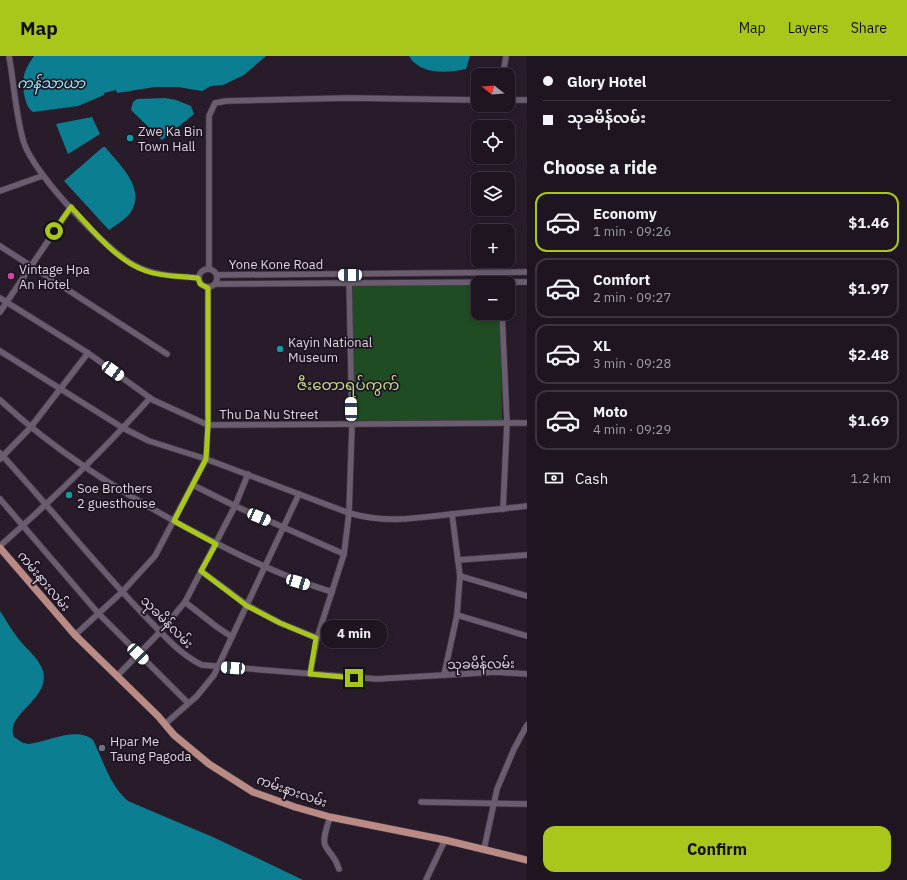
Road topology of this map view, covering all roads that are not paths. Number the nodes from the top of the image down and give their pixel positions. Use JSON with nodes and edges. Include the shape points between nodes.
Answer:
{"nodes":[{"id":1,"x":9,"y":56,"type":"edge"},
{"id":2,"x":506,"y":56,"type":"edge"},
{"id":3,"x":504,"y":68,"type":"edge"},
{"id":4,"x":471,"y":100,"type":"edge"},
{"id":5,"x":515,"y":100,"type":"edge"},
{"id":6,"x":527,"y":100,"type":"edge"},
{"id":7,"x":42,"y":176,"type":"junction"},
{"id":8,"x":0,"y":191,"type":"edge"},
{"id":9,"x":71,"y":207,"type":"junction"},
{"id":10,"x":0,"y":246,"type":"edge"},
{"id":11,"x":30,"y":267,"type":"junction"},
{"id":12,"x":210,"y":269,"type":"junction"},
{"id":13,"x":500,"y":272,"type":"junction"},
{"id":14,"x":527,"y":272,"type":"edge"},
{"id":15,"x":217,"y":275,"type":"junction"},
{"id":16,"x":279,"y":275,"type":"junction"},
{"id":17,"x":350,"y":275,"type":"junction"},
{"id":18,"x":500,"y":276,"type":"edge"},
{"id":19,"x":198,"y":278,"type":"junction"},
{"id":20,"x":471,"y":282,"type":"edge"},
{"id":21,"x":515,"y":282,"type":"edge"},
{"id":22,"x":527,"y":282,"type":"edge"},
{"id":23,"x":279,"y":283,"type":"junction"},
{"id":24,"x":349,"y":283,"type":"junction"},
{"id":25,"x":215,"y":284,"type":"junction"},
{"id":26,"x":208,"y":288,"type":"junction"},
{"id":27,"x":0,"y":298,"type":"edge"},
{"id":28,"x":6,"y":302,"type":"junction"},
{"id":29,"x":0,"y":312,"type":"edge"},
{"id":30,"x":502,"y":320,"type":"edge"},
{"id":31,"x":0,"y":351,"type":"edge"},
{"id":32,"x":88,"y":353,"type":"junction"},
{"id":33,"x":167,"y":354,"type":"dead end"},
{"id":34,"x":59,"y":388,"type":"junction"},
{"id":35,"x":150,"y":398,"type":"junction"},
{"id":36,"x":0,"y":400,"type":"edge"},
{"id":37,"x":507,"y":423,"type":"junction"},
{"id":38,"x":527,"y":423,"type":"edge"},
{"id":39,"x":208,"y":425,"type":"junction"},
{"id":40,"x":352,"y":425,"type":"junction"},
{"id":41,"x":30,"y":428,"type":"junction"},
{"id":42,"x":123,"y":428,"type":"junction"},
{"id":43,"x":1,"y":456,"type":"edge"},
{"id":44,"x":206,"y":459,"type":"junction"},
{"id":45,"x":84,"y":467,"type":"junction"},
{"id":46,"x":248,"y":474,"type":"junction"},
{"id":47,"x":193,"y":485,"type":"junction"},
{"id":48,"x":299,"y":494,"type":"junction"},
{"id":49,"x":0,"y":499,"type":"edge"},
{"id":50,"x":47,"y":505,"type":"junction"},
{"id":51,"x":234,"y":506,"type":"junction"},
{"id":52,"x":527,"y":506,"type":"edge"},
{"id":53,"x":503,"y":509,"type":"junction"},
{"id":54,"x":349,"y":513,"type":"junction"},
{"id":55,"x":452,"y":514,"type":"junction"},
{"id":56,"x":174,"y":521,"type":"junction"},
{"id":57,"x":23,"y":525,"type":"junction"},
{"id":58,"x":284,"y":528,"type":"junction"},
{"id":59,"x":216,"y":544,"type":"junction"},
{"id":60,"x":0,"y":547,"type":"edge"},
{"id":61,"x":344,"y":554,"type":"junction"},
{"id":62,"x":527,"y":555,"type":"edge"},
{"id":63,"x":458,"y":560,"type":"junction"},
{"id":64,"x":266,"y":567,"type":"junction"},
{"id":65,"x":201,"y":571,"type":"junction"},
{"id":66,"x":460,"y":576,"type":"junction"},
{"id":67,"x":122,"y":592,"type":"junction"},
{"id":68,"x":332,"y":592,"type":"junction"},
{"id":69,"x":527,"y":596,"type":"edge"},
{"id":70,"x":185,"y":602,"type":"junction"},
{"id":71,"x":247,"y":606,"type":"junction"},
{"id":72,"x":98,"y":613,"type":"junction"},
{"id":73,"x":457,"y":615,"type":"junction"},
{"id":74,"x":160,"y":632,"type":"junction"},
{"id":75,"x":75,"y":635,"type":"junction"},
{"id":76,"x":527,"y":636,"type":"edge"},
{"id":77,"x":232,"y":637,"type":"junction"},
{"id":78,"x":316,"y":638,"type":"junction"},
{"id":79,"x":138,"y":654,"type":"junction"},
{"id":80,"x":217,"y":667,"type":"junction"},
{"id":81,"x":310,"y":674,"type":"junction"},
{"id":82,"x":527,"y":674,"type":"edge"},
{"id":83,"x":444,"y":675,"type":"junction"},
{"id":84,"x":117,"y":676,"type":"junction"},
{"id":85,"x":188,"y":703,"type":"junction"},
{"id":86,"x":165,"y":724,"type":"junction"},
{"id":87,"x":527,"y":725,"type":"edge"},
{"id":88,"x":421,"y":802,"type":"dead end"},
{"id":89,"x":493,"y":803,"type":"junction"},
{"id":90,"x":527,"y":804,"type":"edge"},
{"id":91,"x":330,"y":817,"type":"junction"},
{"id":92,"x":445,"y":840,"type":"junction"},
{"id":93,"x":484,"y":849,"type":"junction"},
{"id":94,"x":527,"y":860,"type":"edge"},
{"id":95,"x":339,"y":868,"type":"dead end"},
{"id":96,"x":426,"y":880,"type":"edge"}],
"edges":[{"from":1,"to":7,"type":"street","via":[[23,140],[27,152]]},
{"from":2,"to":3,"type":"street"},
{"from":4,"to":12,"type":"street","via":[[348,98],[215,103],[209,116]]},
{"from":5,"to":6,"type":"street"},
{"from":7,"to":8,"type":"street"},
{"from":7,"to":9,"type":"street"},
{"from":9,"to":11,"type":"street"},
{"from":9,"to":19,"type":"street","via":[[115,252],[136,267],[158,274]]},
{"from":10,"to":11,"type":"street"},
{"from":11,"to":28,"type":"street"},
{"from":11,"to":33,"type":"street"},
{"from":12,"to":15,"type":"street"},
{"from":12,"to":19,"type":"street","via":[[203,270]]},
{"from":13,"to":14,"type":"street","name":"Yone Kone Road"},
{"from":13,"to":17,"type":"street","name":"Yone Kone Road"},
{"from":13,"to":18,"type":"street"},
{"from":15,"to":16,"type":"street","name":"Yone Kone Road"},
{"from":15,"to":25,"type":"street"},
{"from":16,"to":17,"type":"street","name":"Yone Kone Road"},
{"from":16,"to":23,"type":"street"},
{"from":17,"to":24,"type":"street"},
{"from":19,"to":26,"type":"street","via":[[200,284]]},
{"from":20,"to":24,"type":"street"},
{"from":21,"to":22,"type":"street"},
{"from":23,"to":24,"type":"street"},
{"from":23,"to":25,"type":"street"},
{"from":24,"to":40,"type":"street"},
{"from":25,"to":26,"type":"street"},
{"from":26,"to":39,"type":"street"},
{"from":27,"to":28,"type":"street","name":"Thu Da Nu Street"},
{"from":28,"to":29,"type":"street"},
{"from":28,"to":32,"type":"street","name":"Thu Da Nu Street"},
{"from":30,"to":37,"type":"street"},
{"from":31,"to":34,"type":"street"},
{"from":32,"to":34,"type":"street"},
{"from":32,"to":35,"type":"street","name":"Thu Da Nu Street"},
{"from":34,"to":41,"type":"street"},
{"from":34,"to":42,"type":"street"},
{"from":35,"to":39,"type":"street","name":"Thu Da Nu Street"},
{"from":35,"to":42,"type":"street"},
{"from":36,"to":41,"type":"street"},
{"from":37,"to":38,"type":"street","name":"Thu Da Nu Street"},
{"from":37,"to":40,"type":"street","name":"Thu Da Nu Street"},
{"from":37,"to":53,"type":"street"},
{"from":39,"to":40,"type":"street","name":"Thu Da Nu Street"},
{"from":39,"to":44,"type":"street"},
{"from":40,"to":54,"type":"street"},
{"from":41,"to":43,"type":"street"},
{"from":41,"to":45,"type":"street"},
{"from":42,"to":44,"type":"street","via":[[149,441]]},
{"from":42,"to":45,"type":"street"},
{"from":43,"to":50,"type":"street","name":"သုခမိန်လမ်း"},
{"from":44,"to":46,"type":"street"},
{"from":44,"to":47,"type":"street"},
{"from":45,"to":50,"type":"street"},
{"from":45,"to":56,"type":"street"},
{"from":46,"to":48,"type":"street"},
{"from":46,"to":51,"type":"street"},
{"from":47,"to":51,"type":"street"},
{"from":47,"to":56,"type":"street"},
{"from":48,"to":54,"type":"street"},
{"from":48,"to":58,"type":"street"},
{"from":49,"to":57,"type":"street"},
{"from":50,"to":57,"type":"street"},
{"from":50,"to":67,"type":"street","name":"သုခမိန်လမ်း"},
{"from":51,"to":58,"type":"street"},
{"from":51,"to":59,"type":"street"},
{"from":52,"to":53,"type":"street"},
{"from":53,"to":55,"type":"street"},
{"from":54,"to":55,"type":"street","via":[[382,520],[418,519]]},
{"from":54,"to":61,"type":"street"},
{"from":55,"to":63,"type":"street"},
{"from":56,"to":59,"type":"street"},
{"from":56,"to":67,"type":"street","via":[[155,556]]},
{"from":57,"to":60,"type":"street"},
{"from":57,"to":72,"type":"street"},
{"from":58,"to":61,"type":"street"},
{"from":58,"to":64,"type":"street"},
{"from":59,"to":64,"type":"street"},
{"from":59,"to":65,"type":"street"},
{"from":60,"to":75,"type":"main road","name":"ကမ်းနားလမ်း"},
{"from":61,"to":68,"type":"street"},
{"from":62,"to":63,"type":"street"},
{"from":63,"to":66,"type":"street"},
{"from":64,"to":68,"type":"street","via":[[298,582]]},
{"from":64,"to":71,"type":"street"},
{"from":65,"to":70,"type":"street"},
{"from":65,"to":71,"type":"street"},
{"from":66,"to":69,"type":"street"},
{"from":66,"to":73,"type":"street"},
{"from":67,"to":72,"type":"street"},
{"from":67,"to":74,"type":"street","name":"သုခမိန်လမ်း"},
{"from":68,"to":78,"type":"street"},
{"from":70,"to":74,"type":"street"},
{"from":70,"to":77,"type":"street"},
{"from":71,"to":77,"type":"street"},
{"from":71,"to":78,"type":"street"},
{"from":72,"to":75,"type":"street"},
{"from":72,"to":79,"type":"street"},
{"from":73,"to":76,"type":"street"},
{"from":73,"to":83,"type":"street"},
{"from":74,"to":79,"type":"street"},
{"from":74,"to":80,"type":"street","name":"သုခမိန်လမ်း","via":[[189,659],[202,665]]},
{"from":75,"to":84,"type":"main road","name":"ကမ်းနားလမ်း"},
{"from":77,"to":80,"type":"street"},
{"from":78,"to":81,"type":"street"},
{"from":79,"to":84,"type":"street"},
{"from":79,"to":85,"type":"street"},
{"from":80,"to":81,"type":"street","name":"သုခမိန်လမ်း"},
{"from":80,"to":85,"type":"street","via":[[208,683]]},
{"from":81,"to":83,"type":"street","name":"သုခမိန်လမ်း","via":[[377,679]]},
{"from":82,"to":83,"type":"street","name":"သုခမိန်လမ်း","via":[[496,672]]},
{"from":84,"to":86,"type":"main road","name":"ကမ်းနားလမ်း"},
{"from":85,"to":86,"type":"street"},
{"from":86,"to":91,"type":"main road","name":"ကမ်းနားလမ်း","via":[[174,735],[209,764],[253,792]]},
{"from":87,"to":89,"type":"street","via":[[501,778]]},
{"from":88,"to":89,"type":"street"},
{"from":89,"to":90,"type":"street"},
{"from":89,"to":93,"type":"street"},
{"from":91,"to":92,"type":"main road","name":"ကမ်းနားလမ်း"},
{"from":91,"to":95,"type":"street","via":[[324,841],[336,857]]},
{"from":92,"to":93,"type":"main road","name":"ကမ်းနားလမ်း"},
{"from":92,"to":96,"type":"street"},
{"from":93,"to":94,"type":"main road","name":"ကမ်းနားလမ်း"}]}
